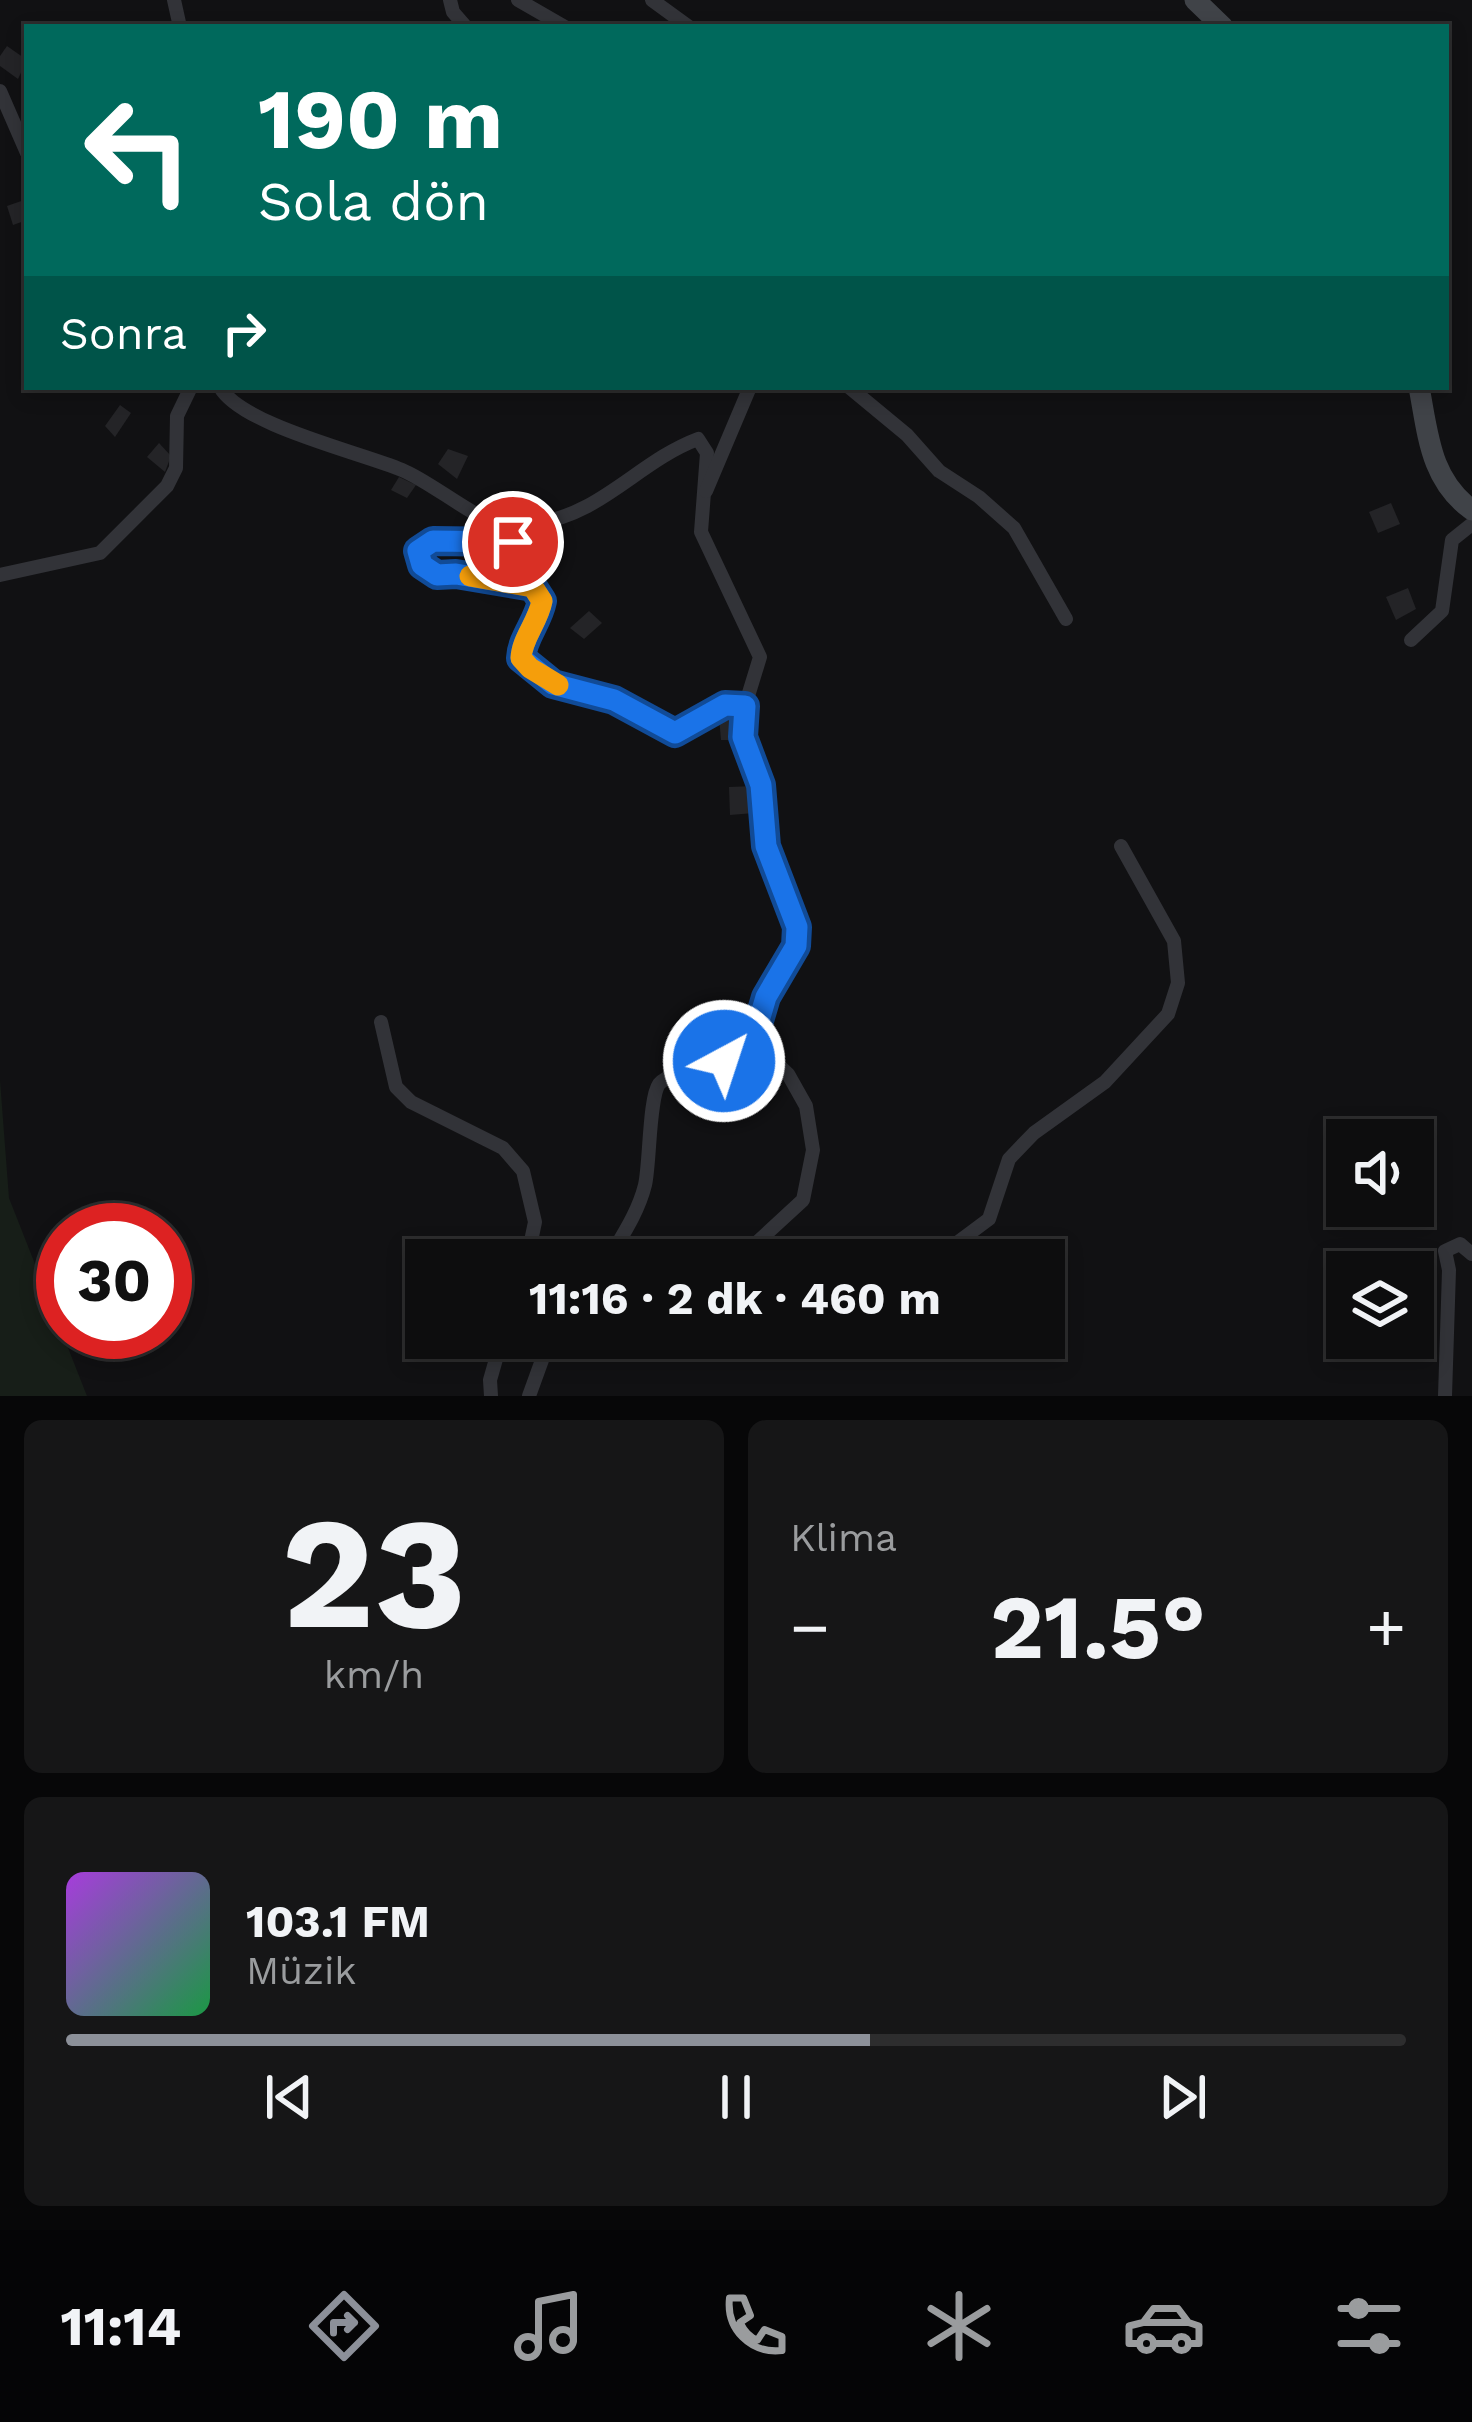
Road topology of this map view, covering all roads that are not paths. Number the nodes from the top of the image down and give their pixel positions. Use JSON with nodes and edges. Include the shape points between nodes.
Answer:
{"nodes":[{"id":1,"x":518,"y":0,"type":"edge"},
{"id":2,"x":652,"y":0,"type":"edge"},
{"id":3,"x":1195,"y":0,"type":"edge"},
{"id":4,"x":560,"y":24,"type":"edge"},
{"id":5,"x":685,"y":24,"type":"edge"},
{"id":6,"x":1219,"y":24,"type":"edge"},
{"id":7,"x":0,"y":92,"type":"edge"},
{"id":8,"x":24,"y":146,"type":"edge"},
{"id":9,"x":190,"y":390,"type":"edge"},
{"id":10,"x":222,"y":390,"type":"edge"},
{"id":11,"x":749,"y":390,"type":"edge"},
{"id":12,"x":853,"y":390,"type":"edge"},
{"id":13,"x":1419,"y":390,"type":"edge"},
{"id":14,"x":702,"y":501,"type":"junction"},
{"id":15,"x":1472,"y":510,"type":"edge"},
{"id":16,"x":538,"y":523,"type":"junction"},
{"id":17,"x":1472,"y":524,"type":"edge"},
{"id":18,"x":0,"y":575,"type":"edge"},
{"id":19,"x":1066,"y":619,"type":"dead end"},
{"id":20,"x":1411,"y":640,"type":"dead end"},
{"id":21,"x":745,"y":706,"type":"junction"},
{"id":22,"x":1121,"y":846,"type":"dead end"},
{"id":23,"x":381,"y":1022,"type":"dead end"},
{"id":24,"x":753,"y":1041,"type":"junction"},
{"id":25,"x":531,"y":1239,"type":"edge"},
{"id":26,"x":621,"y":1239,"type":"edge"},
{"id":27,"x":761,"y":1239,"type":"edge"},
{"id":28,"x":962,"y":1239,"type":"edge"},
{"id":29,"x":1472,"y":1254,"type":"edge"},
{"id":30,"x":496,"y":1359,"type":"edge"},
{"id":31,"x":542,"y":1359,"type":"edge"},
{"id":32,"x":491,"y":1396,"type":"edge"},
{"id":33,"x":529,"y":1396,"type":"edge"},
{"id":34,"x":1445,"y":1396,"type":"edge"}],
"edges":[{"from":1,"to":4,"type":"street"},
{"from":2,"to":5,"type":"street"},
{"from":3,"to":6,"type":"street"},
{"from":7,"to":8,"type":"street"},
{"from":9,"to":18,"type":"street","via":[[177,416],[176,468],[167,486],[100,553]]},
{"from":10,"to":16,"type":"street","via":[[254,414],[402,470],[498,524]]},
{"from":11,"to":14,"type":"street"},
{"from":12,"to":19,"type":"street","via":[[1014,528]]},
{"from":13,"to":15,"type":"street","via":[[1435,468]]},
{"from":14,"to":16,"type":"street","via":[[707,453],[698,439],[601,502]]},
{"from":14,"to":21,"type":"street","via":[[700,532],[760,657]]},
{"from":16,"to":21,"type":"street","via":[[513,542],[433,541],[418,551],[422,565],[437,575],[533,587],[542,601],[521,658],[553,684],[614,700],[675,733],[725,705]]},
{"from":17,"to":20,"type":"street","via":[[1452,540],[1442,610]]},
{"from":21,"to":24,"type":"street","via":[[743,737],[761,785],[766,846],[797,927]]},
{"from":22,"to":28,"type":"street","via":[[1174,940],[1178,983],[1168,1014],[1105,1082],[1034,1133],[1010,1160],[989,1219]]},
{"from":23,"to":25,"type":"street","via":[[396,1087],[503,1148],[523,1171]]},
{"from":24,"to":26,"type":"street","via":[[746,1051],[659,1084],[644,1189]]},
{"from":24,"to":27,"type":"street","via":[[788,1074],[806,1106],[813,1150],[803,1200]]},
{"from":29,"to":34,"type":"street","via":[[1460,1244],[1445,1251]]},
{"from":30,"to":32,"type":"street"},
{"from":31,"to":33,"type":"street"}]}
